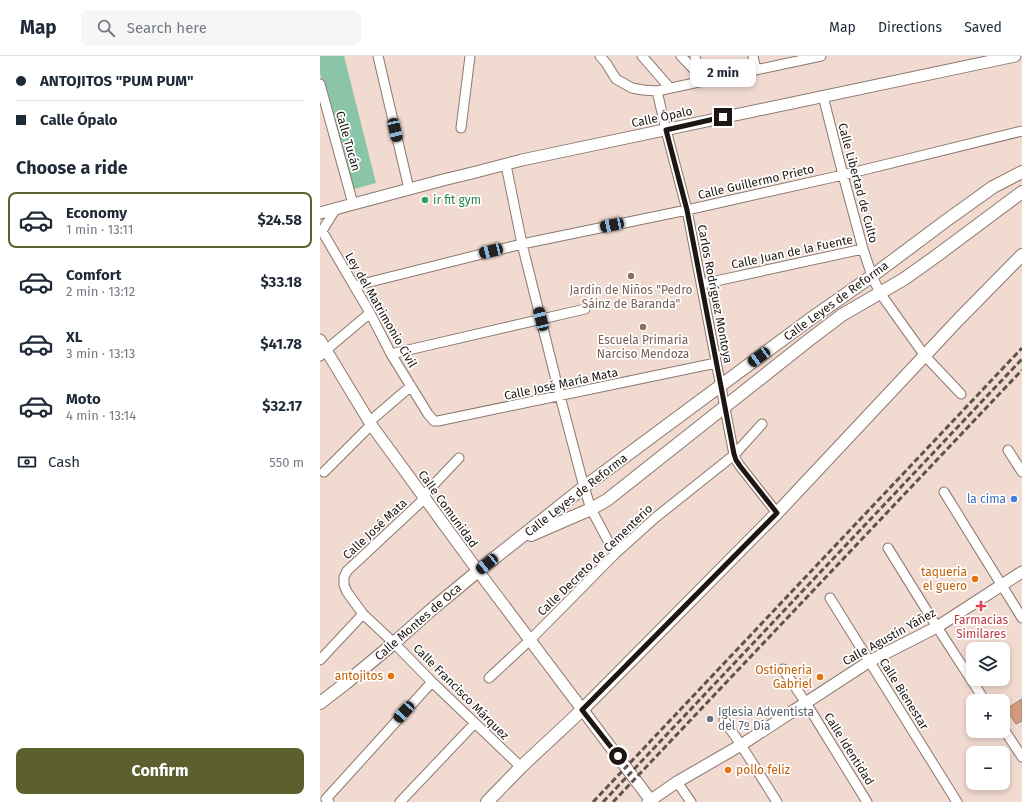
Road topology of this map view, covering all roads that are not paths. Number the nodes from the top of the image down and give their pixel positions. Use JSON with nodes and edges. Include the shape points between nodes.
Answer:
{"nodes":[{"id":1,"x":378,"y":56,"type":"edge"},
{"id":2,"x":470,"y":56,"type":"edge"},
{"id":3,"x":600,"y":56,"type":"edge"},
{"id":4,"x":642,"y":56,"type":"edge"},
{"id":5,"x":681,"y":56,"type":"edge"},
{"id":6,"x":695,"y":56,"type":"edge"},
{"id":7,"x":753,"y":56,"type":"edge"},
{"id":8,"x":821,"y":56,"type":"edge"},
{"id":9,"x":1015,"y":56,"type":"edge"},
{"id":10,"x":756,"y":70,"type":"junction"},
{"id":11,"x":699,"y":78,"type":"junction"},
{"id":12,"x":320,"y":84,"type":"edge"},
{"id":13,"x":670,"y":88,"type":"junction"},
{"id":14,"x":657,"y":91,"type":"junction"},
{"id":15,"x":823,"y":96,"type":"junction"},
{"id":16,"x":462,"y":128,"type":"dead end"},
{"id":17,"x":666,"y":130,"type":"junction"},
{"id":18,"x":1022,"y":131,"type":"edge"},
{"id":19,"x":506,"y":165,"type":"junction"},
{"id":20,"x":1022,"y":172,"type":"edge"},
{"id":21,"x":843,"y":175,"type":"junction"},
{"id":22,"x":409,"y":190,"type":"junction"},
{"id":23,"x":1022,"y":192,"type":"edge"},
{"id":24,"x":353,"y":204,"type":"junction"},
{"id":25,"x":334,"y":210,"type":"junction"},
{"id":26,"x":687,"y":210,"type":"junction"},
{"id":27,"x":320,"y":214,"type":"edge"},
{"id":28,"x":321,"y":232,"type":"edge"},
{"id":29,"x":522,"y":244,"type":"junction"},
{"id":30,"x":863,"y":249,"type":"junction"},
{"id":31,"x":1022,"y":255,"type":"edge"},
{"id":32,"x":872,"y":276,"type":"junction"},
{"id":33,"x":702,"y":284,"type":"junction"},
{"id":34,"x":354,"y":286,"type":"junction"},
{"id":35,"x":880,"y":293,"type":"junction"},
{"id":36,"x":585,"y":310,"type":"dead end"},
{"id":37,"x":370,"y":313,"type":"junction"},
{"id":38,"x":541,"y":319,"type":"junction"},
{"id":39,"x":320,"y":340,"type":"edge"},
{"id":40,"x":323,"y":353,"type":"edge"},
{"id":41,"x":391,"y":354,"type":"junction"},
{"id":42,"x":925,"y":356,"type":"junction"},
{"id":43,"x":716,"y":363,"type":"junction"},
{"id":44,"x":722,"y":385,"type":"junction"},
{"id":45,"x":411,"y":386,"type":"junction"},
{"id":46,"x":961,"y":394,"type":"dead end"},
{"id":47,"x":560,"y":396,"type":"junction"},
{"id":48,"x":725,"y":406,"type":"junction"},
{"id":49,"x":434,"y":421,"type":"joint"},
{"id":50,"x":370,"y":424,"type":"junction"},
{"id":51,"x":762,"y":424,"type":"dead end"},
{"id":52,"x":1008,"y":450,"type":"dead end"},
{"id":53,"x":734,"y":454,"type":"junction"},
{"id":54,"x":459,"y":458,"type":"dead end"},
{"id":55,"x":324,"y":472,"type":"dead end"},
{"id":56,"x":1022,"y":472,"type":"edge"},
{"id":57,"x":584,"y":487,"type":"junction"},
{"id":58,"x":944,"y":492,"type":"dead end"},
{"id":59,"x":423,"y":498,"type":"junction"},
{"id":60,"x":591,"y":509,"type":"junction"},
{"id":61,"x":777,"y":513,"type":"junction"},
{"id":62,"x":515,"y":541,"type":"junction"},
{"id":63,"x":888,"y":548,"type":"dead end"},
{"id":64,"x":615,"y":554,"type":"junction"},
{"id":65,"x":478,"y":571,"type":"junction"},
{"id":66,"x":1022,"y":572,"type":"edge"},
{"id":67,"x":344,"y":577,"type":"joint"},
{"id":68,"x":1002,"y":585,"type":"junction"},
{"id":69,"x":830,"y":598,"type":"dead end"},
{"id":70,"x":363,"y":614,"type":"junction"},
{"id":71,"x":1022,"y":618,"type":"edge"},
{"id":72,"x":937,"y":627,"type":"junction"},
{"id":73,"x":530,"y":640,"type":"junction"},
{"id":74,"x":394,"y":642,"type":"junction"},
{"id":75,"x":320,"y":660,"type":"edge"},
{"id":76,"x":870,"y":661,"type":"junction"},
{"id":77,"x":783,"y":669,"type":"dead end"},
{"id":78,"x":489,"y":678,"type":"dead end"},
{"id":79,"x":432,"y":682,"type":"junction"},
{"id":80,"x":980,"y":694,"type":"edge"},
{"id":81,"x":320,"y":703,"type":"edge"},
{"id":82,"x":806,"y":703,"type":"junction"},
{"id":83,"x":582,"y":710,"type":"junction"},
{"id":84,"x":724,"y":720,"type":"dead end"},
{"id":85,"x":475,"y":723,"type":"junction"},
{"id":86,"x":1010,"y":738,"type":"edge"},
{"id":87,"x":741,"y":745,"type":"junction"},
{"id":88,"x":1022,"y":757,"type":"edge"},
{"id":89,"x":521,"y":767,"type":"junction"},
{"id":90,"x":677,"y":782,"type":"junction"},
{"id":91,"x":327,"y":800,"type":"edge"},
{"id":92,"x":650,"y":801,"type":"edge"},
{"id":93,"x":400,"y":802,"type":"edge"},
{"id":94,"x":487,"y":802,"type":"edge"},
{"id":95,"x":690,"y":802,"type":"edge"},
{"id":96,"x":777,"y":802,"type":"edge"},
{"id":97,"x":867,"y":802,"type":"edge"},
{"id":98,"x":957,"y":802,"type":"edge"}],
"edges":[{"from":1,"to":22,"type":"street"},
{"from":2,"to":16,"type":"street"},
{"from":3,"to":14,"type":"street","via":[[616,79],[632,88]]},
{"from":4,"to":13,"type":"street"},
{"from":5,"to":11,"type":"street"},
{"from":6,"to":11,"type":"street"},
{"from":7,"to":10,"type":"street"},
{"from":8,"to":10,"type":"street"},
{"from":9,"to":15,"type":"street","name":"Calle Ópalo"},
{"from":10,"to":11,"type":"street"},
{"from":11,"to":13,"type":"street"},
{"from":12,"to":24,"type":"street","name":"Calle Tucán"},
{"from":13,"to":14,"type":"street"},
{"from":14,"to":17,"type":"street","name":"Carlos Rodríguez Montoya"},
{"from":15,"to":17,"type":"street","name":"Calle Ópalo"},
{"from":15,"to":21,"type":"street","name":"Calle Libertad de Culto"},
{"from":17,"to":19,"type":"street","name":"Calle Ópalo"},
{"from":17,"to":26,"type":"street","name":"Carlos Rodríguez Montoya"},
{"from":18,"to":21,"type":"street","name":"Calle Guillermo Prieto"},
{"from":19,"to":22,"type":"street","name":"Calle Ópalo"},
{"from":19,"to":29,"type":"street"},
{"from":20,"to":32,"type":"main road","name":"Calle Leyes de Reforma","via":[[993,187]]},
{"from":21,"to":26,"type":"street","name":"Calle Guillermo Prieto"},
{"from":21,"to":30,"type":"street","name":"Calle Libertad de Culto"},
{"from":22,"to":24,"type":"street","name":"Calle Ópalo"},
{"from":23,"to":35,"type":"main road","name":"Calle Leyes de Reforma","via":[[904,279]]},
{"from":24,"to":25,"type":"street","name":"Calle Ópalo"},
{"from":25,"to":27,"type":"street","name":"Calle Ópalo"},
{"from":25,"to":28,"type":"street","name":"Ley del Matrimonio Civil"},
{"from":26,"to":29,"type":"street","name":"Calle Guillermo Prieto"},
{"from":26,"to":33,"type":"street","name":"Carlos Rodríguez Montoya"},
{"from":28,"to":34,"type":"street","name":"Ley del Matrimonio Civil"},
{"from":29,"to":34,"type":"street","name":"Calle Guillermo Prieto"},
{"from":29,"to":38,"type":"street"},
{"from":30,"to":32,"type":"street","name":"Calle Libertad de Culto"},
{"from":30,"to":33,"type":"street","name":"Calle Juan de la Fuente"},
{"from":31,"to":42,"type":"main road"},
{"from":32,"to":35,"type":"street","name":"Calle Libertad de Culto"},
{"from":32,"to":44,"type":"main road","name":"Calle Leyes de Reforma"},
{"from":33,"to":43,"type":"street","name":"Carlos Rodríguez Montoya"},
{"from":34,"to":37,"type":"street","name":"Ley del Matrimonio Civil"},
{"from":35,"to":42,"type":"street","name":"Calle Libertad de Culto"},
{"from":35,"to":48,"type":"main road","name":"Calle Leyes de Reforma","via":[[809,340]]},
{"from":36,"to":38,"type":"street"},
{"from":37,"to":40,"type":"street"},
{"from":37,"to":41,"type":"street","name":"Ley del Matrimonio Civil"},
{"from":38,"to":41,"type":"street"},
{"from":38,"to":47,"type":"street"},
{"from":39,"to":40,"type":"street","name":"Calle Comunidad"},
{"from":40,"to":50,"type":"street","name":"Calle Comunidad"},
{"from":41,"to":45,"type":"street","name":"Ley del Matrimonio Civil"},
{"from":42,"to":46,"type":"street","name":"Calle Libertad de Culto"},
{"from":42,"to":61,"type":"main road"},
{"from":43,"to":44,"type":"street","name":"Carlos Rodríguez Montoya"},
{"from":43,"to":47,"type":"street","name":"Calle José María Mata"},
{"from":44,"to":48,"type":"street","name":"Carlos Rodríguez Montoya"},
{"from":44,"to":57,"type":"main road","name":"Calle Leyes de Reforma"},
{"from":45,"to":49,"type":"street","name":"Ley del Matrimonio Civil"},
{"from":45,"to":50,"type":"street"},
{"from":47,"to":49,"type":"street","name":"Calle José María Mata"},
{"from":47,"to":57,"type":"street"},
{"from":48,"to":53,"type":"street","name":"Carlos Rodríguez Montoya"},
{"from":48,"to":60,"type":"main road","name":"Calle Leyes de Reforma","via":[[607,500]]},
{"from":50,"to":55,"type":"street"},
{"from":50,"to":59,"type":"street","name":"Calle Comunidad"},
{"from":51,"to":53,"type":"street","name":"Calle Decreto de Cementerio"},
{"from":52,"to":56,"type":"street"},
{"from":53,"to":61,"type":"street","name":"Carlos Rodríguez Montoya","via":[[740,466]]},
{"from":53,"to":64,"type":"street","name":"Calle Decreto de Cementerio"},
{"from":54,"to":59,"type":"street"},
{"from":57,"to":60,"type":"street"},
{"from":57,"to":62,"type":"main road","name":"Calle Leyes de Reforma"},
{"from":58,"to":68,"type":"street"},
{"from":59,"to":65,"type":"street","name":"Calle Comunidad"},
{"from":59,"to":67,"type":"street","name":"Calle José Mata","via":[[347,571]]},
{"from":60,"to":62,"type":"main road","name":"Calle Leyes de Reforma"},
{"from":60,"to":64,"type":"street"},
{"from":61,"to":83,"type":"main road"},
{"from":62,"to":65,"type":"main road","name":"Calle Montes de Oca"},
{"from":63,"to":72,"type":"street"},
{"from":64,"to":73,"type":"street","name":"Calle Decreto de Cementerio"},
{"from":65,"to":73,"type":"street","name":"Calle Comunidad"},
{"from":65,"to":74,"type":"main road","name":"Calle Montes de Oca"},
{"from":66,"to":68,"type":"street","name":"Calle Agustín Yáñez"},
{"from":67,"to":70,"type":"street","name":"Calle Francisco Márquez","via":[[347,592]]},
{"from":68,"to":71,"type":"street"},
{"from":68,"to":72,"type":"street","name":"Calle Agustín Yáñez"},
{"from":69,"to":76,"type":"street","name":"Calle Bienestar"},
{"from":70,"to":74,"type":"street","name":"Calle Francisco Márquez"},
{"from":70,"to":75,"type":"street"},
{"from":72,"to":76,"type":"street","name":"Calle Agustín Yáñez"},
{"from":72,"to":80,"type":"street"},
{"from":73,"to":78,"type":"street","name":"Calle Decreto de Cementerio"},
{"from":73,"to":83,"type":"street","name":"Calle Comunidad"},
{"from":74,"to":79,"type":"street","name":"Calle Francisco Márquez"},
{"from":74,"to":81,"type":"main road","name":"Calle Montes de Oca"},
{"from":76,"to":82,"type":"street","name":"Calle Agustín Yáñez"},
{"from":76,"to":98,"type":"street","name":"Calle Bienestar"},
{"from":77,"to":82,"type":"street","name":"Calle Identidad"},
{"from":79,"to":85,"type":"street","name":"Calle Francisco Márquez"},
{"from":79,"to":91,"type":"street"},
{"from":82,"to":87,"type":"street","name":"Calle Agustín Yáñez"},
{"from":82,"to":97,"type":"street","name":"Calle Identidad"},
{"from":83,"to":89,"type":"main road"},
{"from":83,"to":92,"type":"street","name":"Calle Comunidad"},
{"from":84,"to":87,"type":"street"},
{"from":85,"to":89,"type":"street","name":"Calle Francisco Márquez"},
{"from":85,"to":93,"type":"street"},
{"from":86,"to":88,"type":"street"},
{"from":87,"to":90,"type":"street","name":"Calle Agustín Yáñez"},
{"from":87,"to":96,"type":"street"},
{"from":89,"to":94,"type":"main road"},
{"from":90,"to":92,"type":"street","name":"Calle Agustín Yáñez"},
{"from":90,"to":95,"type":"street"}]}
